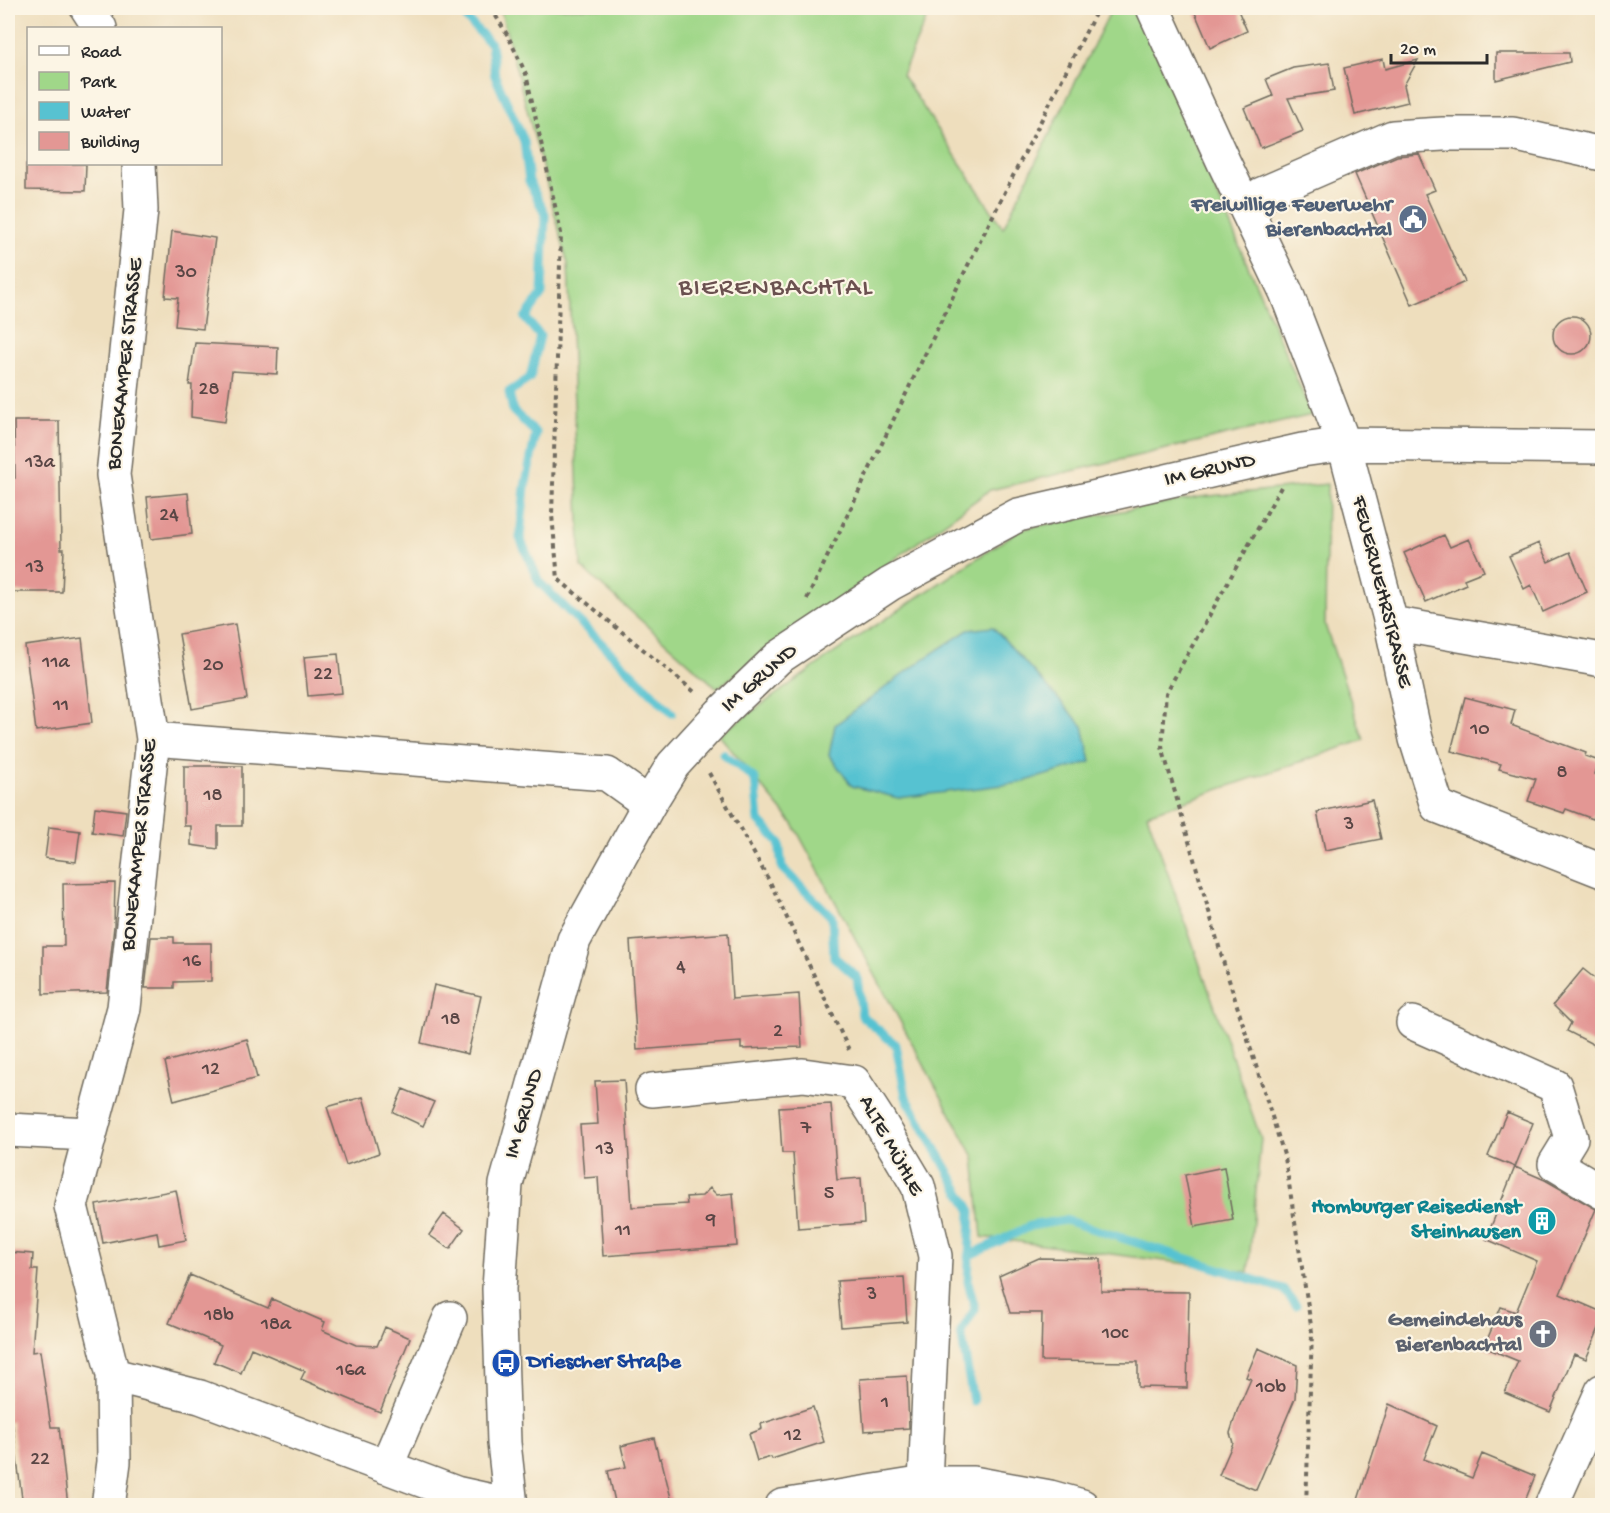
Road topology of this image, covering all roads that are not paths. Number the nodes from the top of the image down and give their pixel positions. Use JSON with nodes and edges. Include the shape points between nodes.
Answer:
{"nodes":[{"id":1,"x":87,"y":8,"type":"edge"},
{"id":2,"x":1153,"y":8,"type":"edge"},
{"id":3,"x":99,"y":27,"type":"edge"},
{"id":4,"x":1602,"y":154,"type":"edge"},
{"id":5,"x":140,"y":165,"type":"edge"},
{"id":6,"x":1250,"y":217,"type":"junction"},
{"id":7,"x":1344,"y":444,"type":"junction"},
{"id":8,"x":1602,"y":447,"type":"edge"},
{"id":9,"x":1390,"y":623,"type":"junction"},
{"id":10,"x":1602,"y":660,"type":"edge"},
{"id":11,"x":153,"y":739,"type":"junction"},
{"id":12,"x":649,"y":804,"type":"junction"},
{"id":13,"x":1602,"y":871,"type":"edge"},
{"id":14,"x":1413,"y":1023,"type":"dead end"},
{"id":15,"x":652,"y":1090,"type":"dead end"},
{"id":16,"x":8,"y":1130,"type":"edge"},
{"id":17,"x":89,"y":1134,"type":"junction"},
{"id":18,"x":1602,"y":1192,"type":"edge"},
{"id":19,"x":450,"y":1318,"type":"dead end"},
{"id":20,"x":113,"y":1375,"type":"junction"},
{"id":21,"x":1602,"y":1391,"type":"edge"},
{"id":22,"x":386,"y":1467,"type":"junction"},
{"id":23,"x":925,"y":1483,"type":"junction"},
{"id":24,"x":511,"y":1505,"type":"edge"},
{"id":25,"x":108,"y":1506,"type":"edge"},
{"id":26,"x":782,"y":1506,"type":"edge"},
{"id":27,"x":1082,"y":1506,"type":"edge"},
{"id":28,"x":1551,"y":1506,"type":"edge"}],
"edges":[{"from":1,"to":3,"type":"street"},
{"from":2,"to":6,"type":"street","name":"FEUERWEHRSTRASSE"},
{"from":4,"to":6,"type":"street","via":[[1513,134],[1393,137],[1262,194]]},
{"from":5,"to":11,"type":"street","name":"BONEKAMPER STRASSE","via":[[141,210],[113,475]]},
{"from":6,"to":7,"type":"street","name":"FEUERWEHRSTRASSE","via":[[1286,292]]},
{"from":7,"to":8,"type":"street","name":"IM GRUND"},
{"from":7,"to":9,"type":"street","name":"FEUERWEHRSTRASSE"},
{"from":7,"to":12,"type":"street","name":"IM GRUND","via":[[1302,450],[1018,515],[890,584],[778,658],[673,765]]},
{"from":9,"to":10,"type":"street"},
{"from":9,"to":13,"type":"street","name":"FEUERWEHRSTRASSE","via":[[1416,739],[1437,806]]},
{"from":11,"to":12,"type":"street","via":[[607,774]]},
{"from":11,"to":17,"type":"street","name":"BONEKAMPER STRASSE","via":[[124,1008]]},
{"from":12,"to":24,"type":"street","name":"IM GRUND","via":[[574,940],[506,1184],[499,1289],[504,1443]]},
{"from":14,"to":18,"type":"street","via":[[1555,1086],[1571,1138],[1555,1164]]},
{"from":15,"to":23,"type":"street","name":"ALTE MÜHLE","via":[[803,1075],[854,1082],[918,1186],[935,1256]]},
{"from":16,"to":17,"type":"street"},
{"from":17,"to":20,"type":"street","name":"BONEKAMPER STRASSE","via":[[71,1206]]},
{"from":19,"to":22,"type":"street"},
{"from":20,"to":22,"type":"street","via":[[200,1397]]},
{"from":20,"to":25,"type":"street","via":[[114,1462]]},
{"from":21,"to":28,"type":"street"},
{"from":22,"to":24,"type":"street","via":[[456,1493]]},
{"from":23,"to":26,"type":"street"},
{"from":23,"to":27,"type":"street","via":[[973,1483]]}]}
